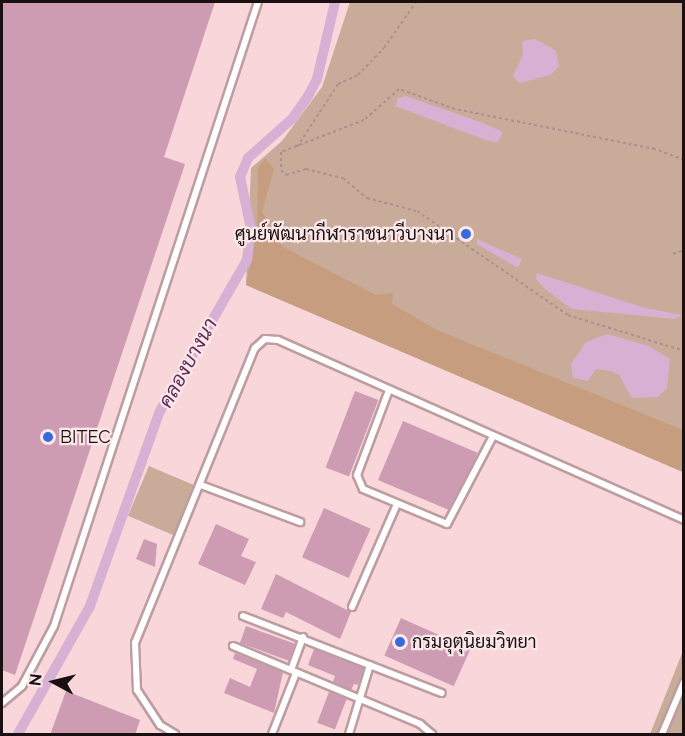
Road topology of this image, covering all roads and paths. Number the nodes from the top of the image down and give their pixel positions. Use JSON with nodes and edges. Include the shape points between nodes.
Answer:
{"nodes":[{"id":1,"x":258,"y":2,"type":"edge"},
{"id":2,"x":416,"y":2,"type":"edge"},
{"id":3,"x":297,"y":147,"type":"junction"},
{"id":4,"x":684,"y":160,"type":"edge"},
{"id":5,"x":684,"y":250,"type":"edge"},
{"id":6,"x":673,"y":254,"type":"dead end"},
{"id":7,"x":684,"y":351,"type":"edge"},
{"id":8,"x":389,"y":390,"type":"junction"},
{"id":9,"x":493,"y":436,"type":"junction"},
{"id":10,"x":201,"y":485,"type":"junction"},
{"id":11,"x":397,"y":504,"type":"junction"},
{"id":12,"x":684,"y":519,"type":"edge"},
{"id":13,"x":300,"y":522,"type":"dead end"},
{"id":14,"x":352,"y":607,"type":"dead end"},
{"id":15,"x":243,"y":616,"type":"dead end"},
{"id":16,"x":303,"y":637,"type":"junction"},
{"id":17,"x":233,"y":646,"type":"dead end"},
{"id":18,"x":370,"y":665,"type":"junction"},
{"id":19,"x":293,"y":671,"type":"junction"},
{"id":20,"x":684,"y":682,"type":"edge"},
{"id":21,"x":442,"y":693,"type":"dead end"},
{"id":22,"x":358,"y":698,"type":"junction"},
{"id":23,"x":2,"y":703,"type":"edge"},
{"id":24,"x":175,"y":735,"type":"edge"},
{"id":25,"x":272,"y":735,"type":"edge"},
{"id":26,"x":349,"y":735,"type":"edge"},
{"id":27,"x":432,"y":735,"type":"edge"},
{"id":28,"x":662,"y":735,"type":"edge"}],
"edges":[{"from":1,"to":23,"type":"lane","via":[[54,626],[22,686]]},
{"from":2,"to":3,"type":"path","via":[[384,48],[357,75],[338,84]]},
{"from":3,"to":4,"type":"path","via":[[364,120],[399,89],[455,109],[655,149]]},
{"from":3,"to":7,"type":"path","via":[[281,152],[281,170],[286,175],[306,169],[343,178],[367,198],[417,211],[568,315]]},
{"from":5,"to":6,"type":"path"},
{"from":8,"to":9,"type":"lane"},
{"from":8,"to":10,"type":"lane","via":[[278,340],[259,341]]},
{"from":8,"to":11,"type":"lane","via":[[357,475],[363,489]]},
{"from":9,"to":11,"type":"lane","via":[[451,522],[443,523]]},
{"from":9,"to":12,"type":"lane"},
{"from":10,"to":13,"type":"lane"},
{"from":10,"to":24,"type":"lane","via":[[135,643],[137,690],[160,725]]},
{"from":11,"to":14,"type":"lane"},
{"from":15,"to":16,"type":"lane"},
{"from":16,"to":18,"type":"lane"},
{"from":16,"to":19,"type":"lane"},
{"from":17,"to":19,"type":"lane"},
{"from":18,"to":21,"type":"lane"},
{"from":18,"to":22,"type":"lane"},
{"from":19,"to":22,"type":"lane"},
{"from":19,"to":25,"type":"lane"},
{"from":20,"to":28,"type":"lane"},
{"from":22,"to":26,"type":"lane"},
{"from":22,"to":27,"type":"lane","via":[[420,724]]}]}
